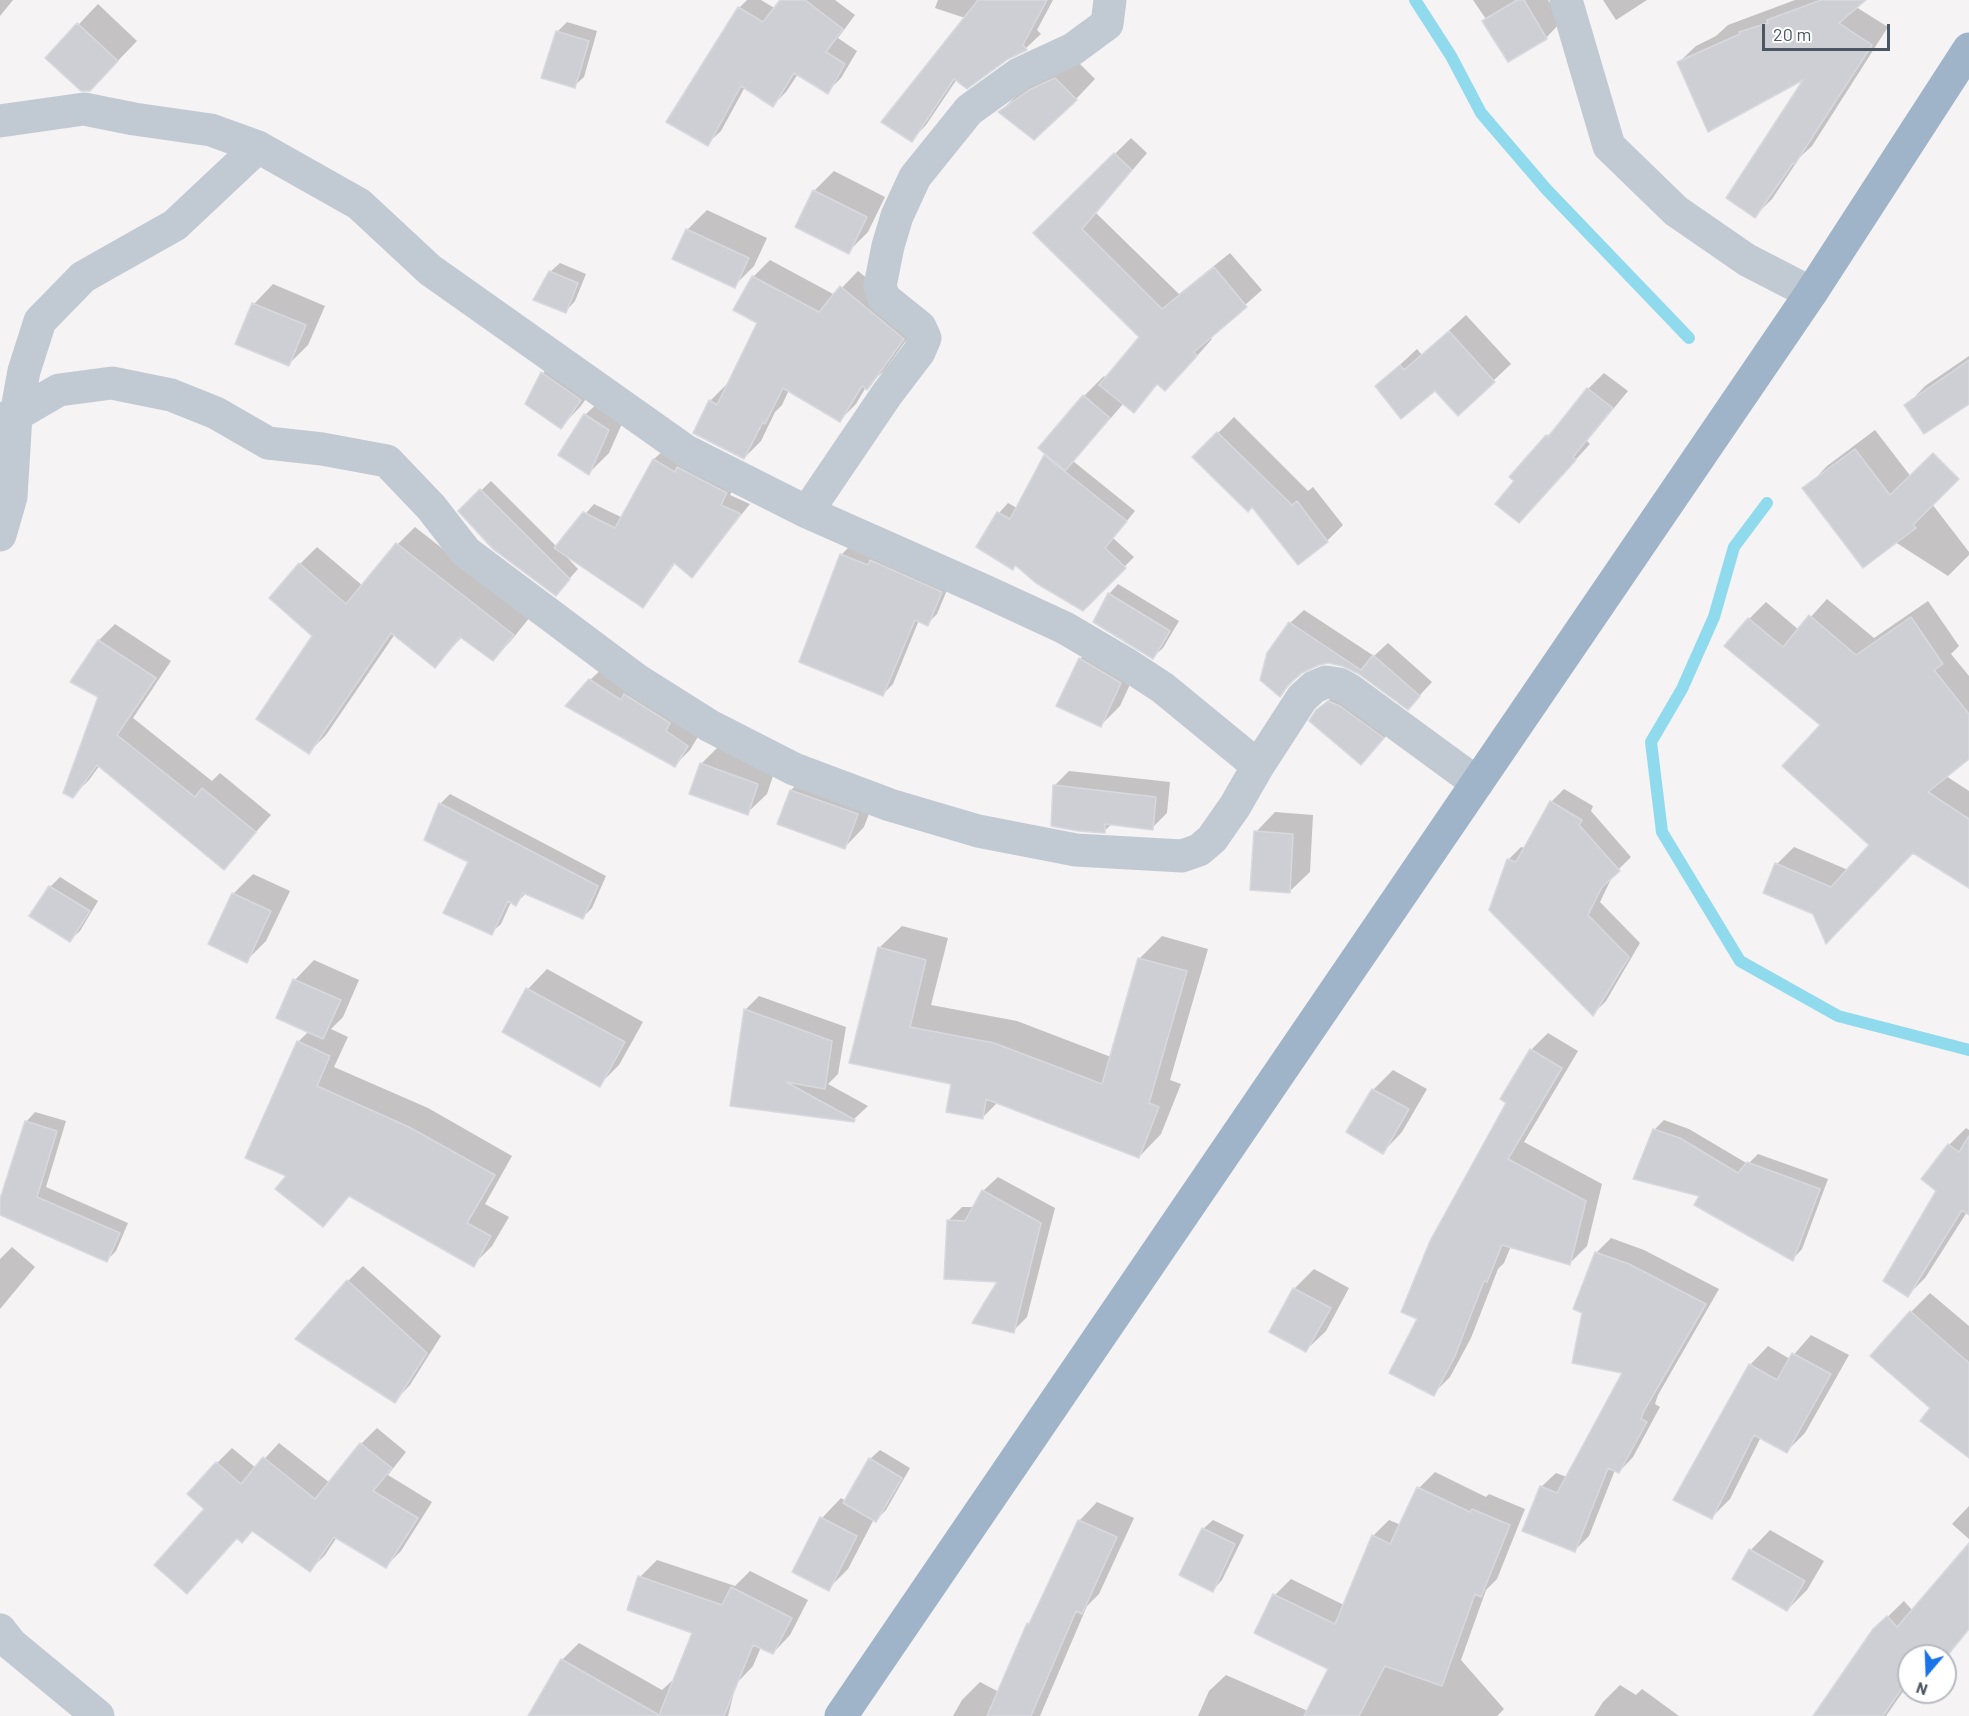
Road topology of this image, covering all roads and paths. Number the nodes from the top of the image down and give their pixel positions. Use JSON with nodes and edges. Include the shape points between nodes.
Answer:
{"nodes":[{"id":1,"x":1110,"y":0,"type":"edge"},
{"id":2,"x":1566,"y":0,"type":"edge"},
{"id":3,"x":1969,"y":49,"type":"edge"},
{"id":4,"x":0,"y":121,"type":"edge"},
{"id":5,"x":258,"y":147,"type":"junction"},
{"id":6,"x":1811,"y":293,"type":"junction"},
{"id":7,"x":8,"y":417,"type":"edge"},
{"id":8,"x":807,"y":512,"type":"junction"},
{"id":9,"x":0,"y":535,"type":"edge"},
{"id":10,"x":1258,"y":766,"type":"junction"},
{"id":11,"x":1477,"y":783,"type":"junction"},
{"id":12,"x":0,"y":1630,"type":"edge"},
{"id":13,"x":98,"y":1716,"type":"edge"},
{"id":14,"x":841,"y":1716,"type":"edge"}],
"edges":[{"from":1,"to":8,"type":"street","via":[[1107,24],[1073,49],[1018,74],[969,110],[915,177],[897,216],[880,286],[884,298],[920,327],[925,338]]},
{"from":2,"to":6,"type":"street","via":[[1609,146],[1676,211],[1747,260]]},
{"from":3,"to":6,"type":"highway"},
{"from":4,"to":5,"type":"street","via":[[84,109],[211,130]]},
{"from":5,"to":7,"type":"street","via":[[175,225],[83,277],[40,321]]},
{"from":5,"to":8,"type":"street","via":[[359,204],[430,270],[655,431],[686,451]]},
{"from":6,"to":11,"type":"highway"},
{"from":7,"to":9,"type":"street","via":[[11,497]]},
{"from":7,"to":10,"type":"street","via":[[58,390],[112,383],[171,395],[216,413],[268,443],[387,461],[431,507],[466,552],[637,680],[710,726],[794,769],[890,805],[978,831],[1076,850],[1182,856],[1199,850],[1212,838]]},
{"from":8,"to":10,"type":"street","via":[[1065,628],[1163,688]]},
{"from":10,"to":11,"type":"street","via":[[1302,698],[1326,682],[1350,690]]},
{"from":11,"to":14,"type":"highway"},
{"from":12,"to":13,"type":"street","via":[[11,1644]]}]}
